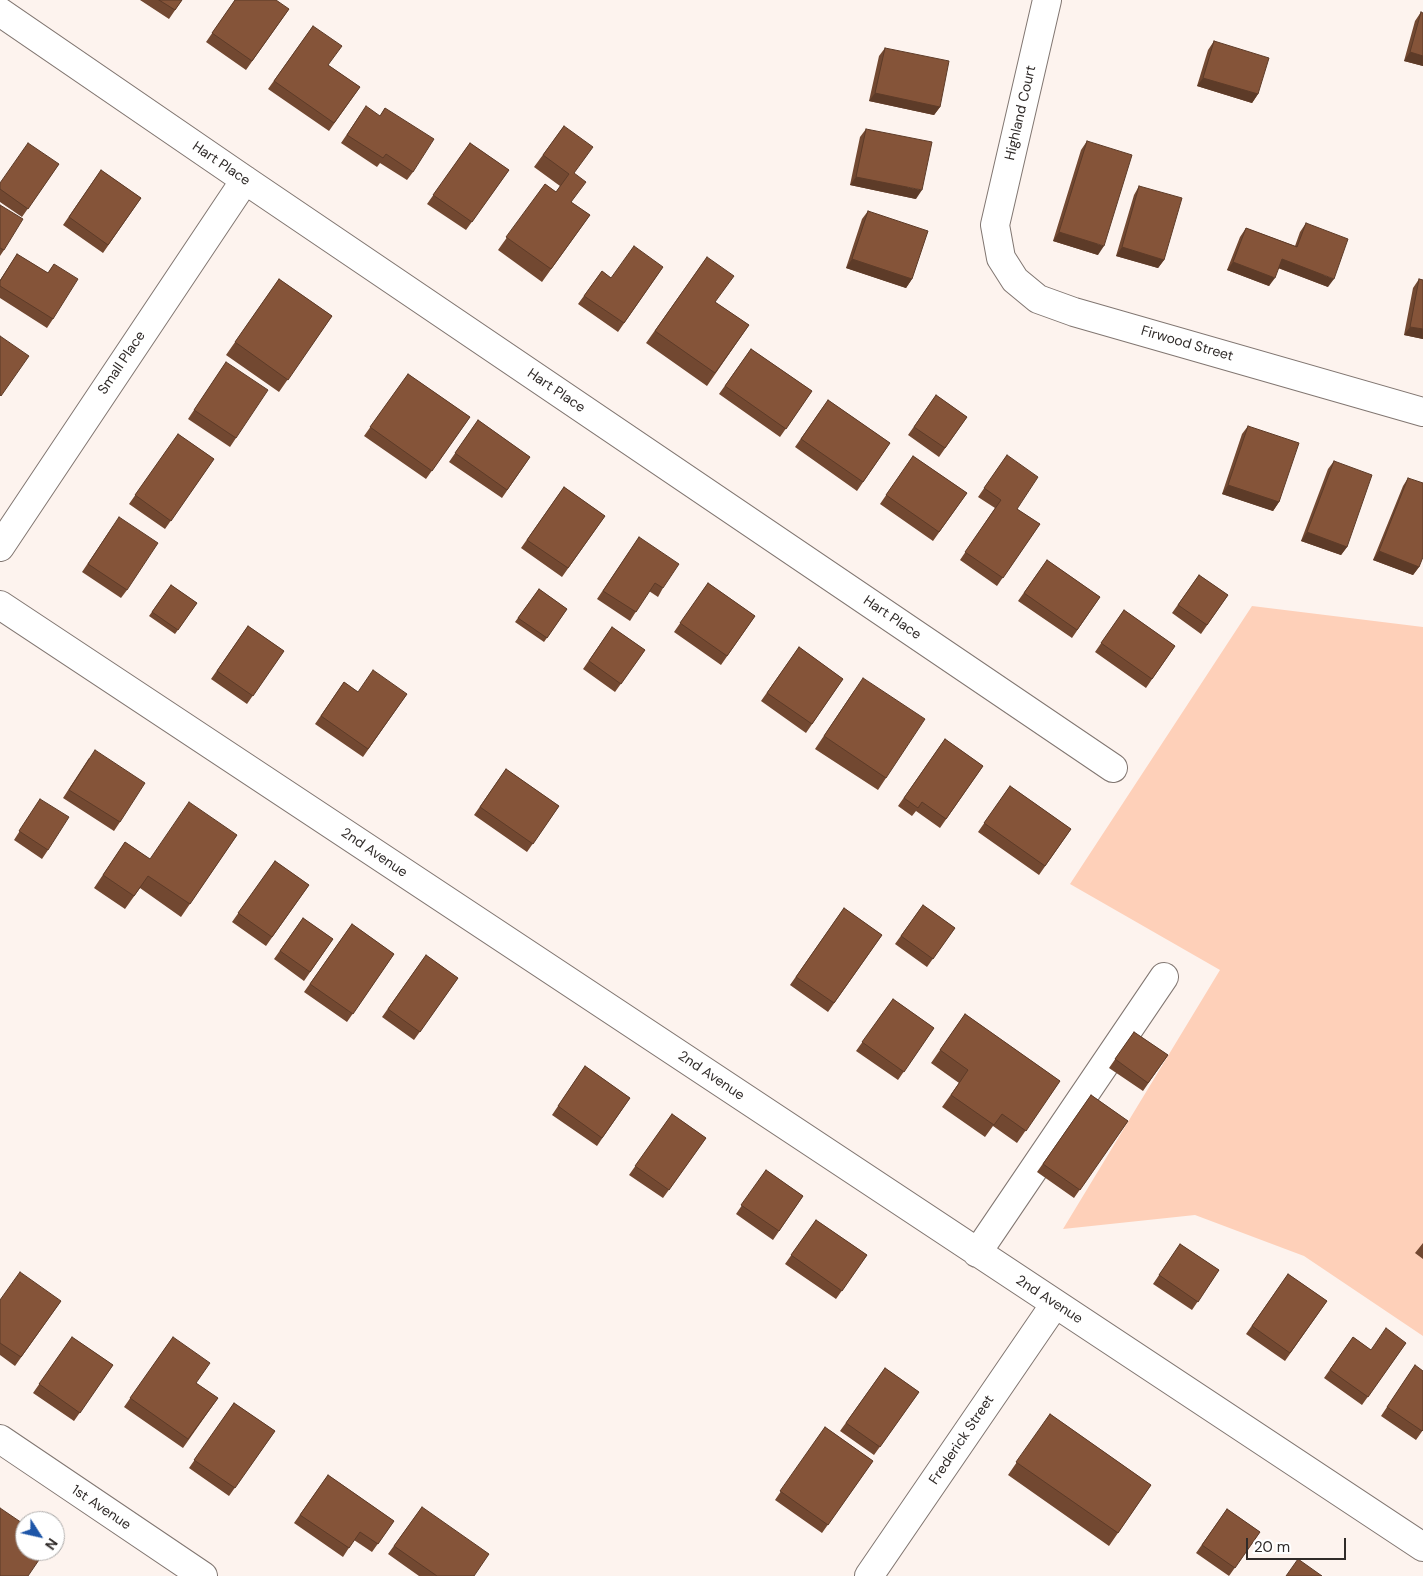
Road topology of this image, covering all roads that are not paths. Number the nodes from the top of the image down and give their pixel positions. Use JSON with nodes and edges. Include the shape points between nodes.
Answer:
{"nodes":[{"id":1,"x":1047,"y":0,"type":"edge"},
{"id":2,"x":0,"y":12,"type":"edge"},
{"id":3,"x":245,"y":180,"type":"junction"},
{"id":4,"x":995,"y":226,"type":"joint"},
{"id":5,"x":1423,"y":412,"type":"edge"},
{"id":6,"x":0,"y":547,"type":"edge"},
{"id":7,"x":0,"y":605,"type":"edge"},
{"id":8,"x":1114,"y":768,"type":"dead end"},
{"id":9,"x":1164,"y":977,"type":"dead end"},
{"id":10,"x":977,"y":1253,"type":"junction"},
{"id":11,"x":1054,"y":1304,"type":"junction"},
{"id":12,"x":0,"y":1439,"type":"edge"},
{"id":13,"x":1423,"y":1547,"type":"edge"},
{"id":14,"x":203,"y":1576,"type":"edge"},
{"id":15,"x":869,"y":1576,"type":"edge"}],
"edges":[{"from":1,"to":4,"type":"street","name":"Highland Court"},
{"from":2,"to":3,"type":"street","name":"Hart Place"},
{"from":3,"to":6,"type":"street","name":"Small Place"},
{"from":3,"to":8,"type":"street","name":"Hart Place"},
{"from":4,"to":5,"type":"street","name":"Firwood Street","via":[[1001,258],[1015,280],[1038,298],[1074,312]]},
{"from":7,"to":10,"type":"street","name":"2nd Avenue"},
{"from":9,"to":10,"type":"street"},
{"from":10,"to":11,"type":"street","name":"2nd Avenue"},
{"from":11,"to":13,"type":"street","name":"2nd Avenue"},
{"from":11,"to":15,"type":"street","name":"Frederick Street"},
{"from":12,"to":14,"type":"street","name":"1st Avenue"}]}
